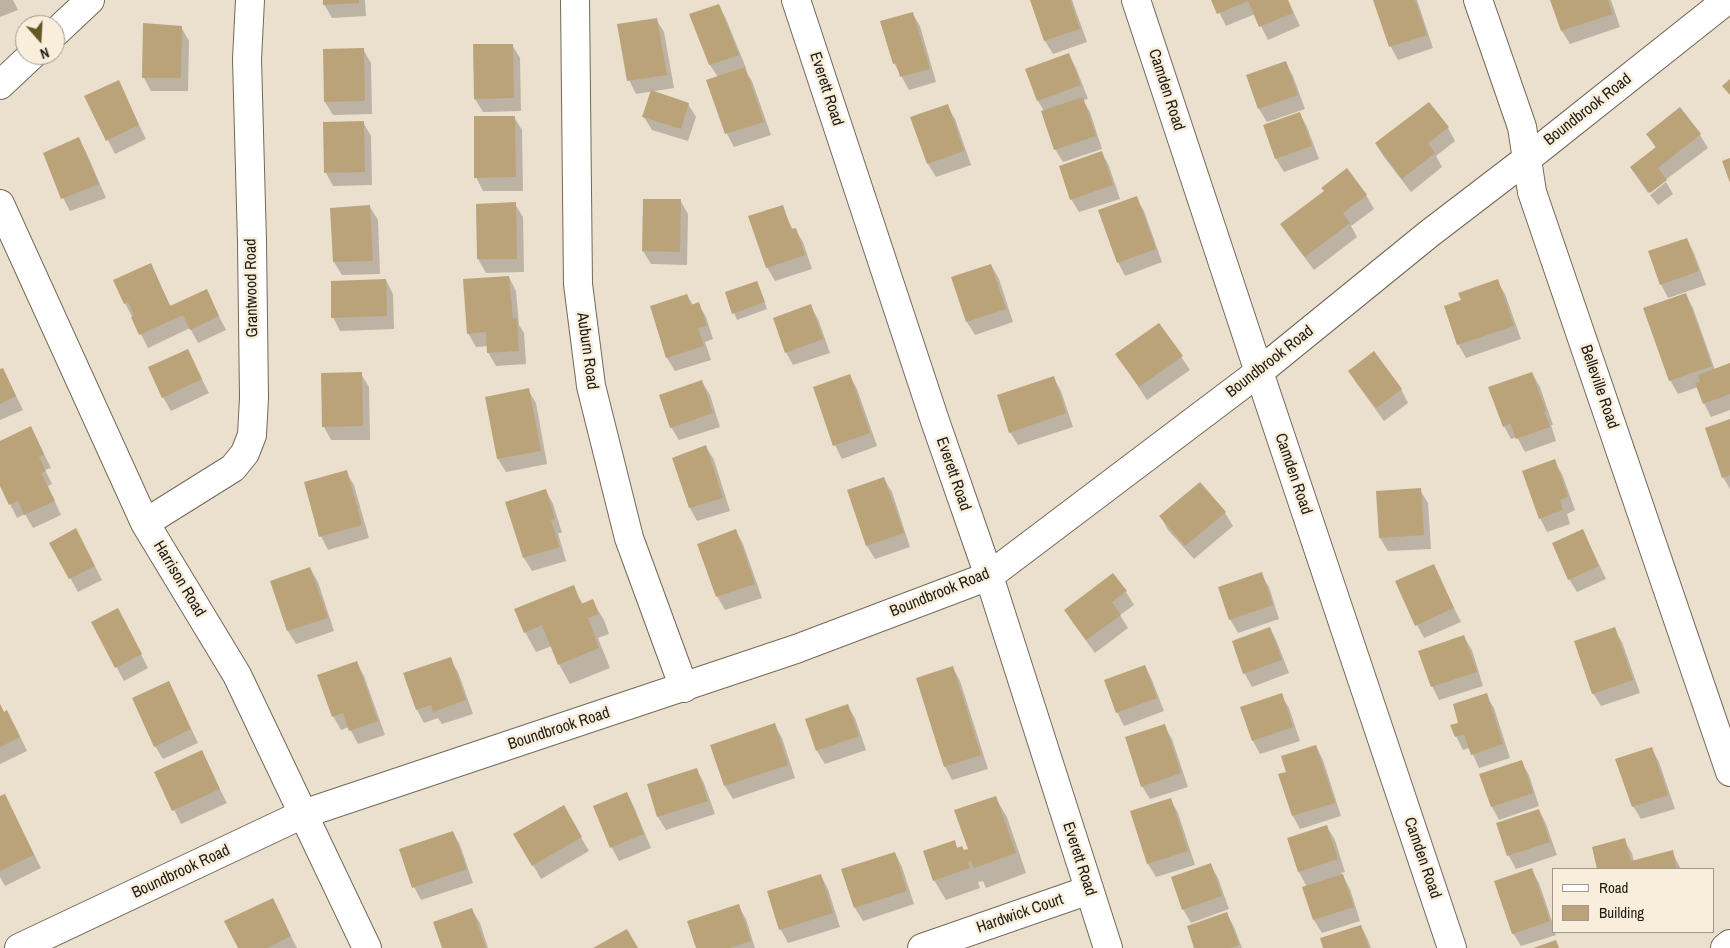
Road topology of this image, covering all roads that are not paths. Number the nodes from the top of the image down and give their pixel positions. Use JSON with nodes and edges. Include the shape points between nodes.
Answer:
{"nodes":[{"id":1,"x":90,"y":0,"type":"edge"},
{"id":2,"x":250,"y":0,"type":"edge"},
{"id":3,"x":575,"y":0,"type":"edge"},
{"id":4,"x":796,"y":0,"type":"edge"},
{"id":5,"x":1136,"y":0,"type":"edge"},
{"id":6,"x":1478,"y":0,"type":"edge"},
{"id":7,"x":1728,"y":0,"type":"edge"},
{"id":8,"x":65,"y":24,"type":"edge"},
{"id":9,"x":21,"y":65,"type":"edge"},
{"id":10,"x":0,"y":85,"type":"edge"},
{"id":11,"x":1528,"y":158,"type":"junction"},
{"id":12,"x":0,"y":204,"type":"edge"},
{"id":13,"x":1259,"y":372,"type":"junction"},
{"id":14,"x":145,"y":523,"type":"junction"},
{"id":15,"x":989,"y":576,"type":"junction"},
{"id":16,"x":684,"y":688,"type":"junction"},
{"id":17,"x":1730,"y":772,"type":"edge"},
{"id":18,"x":303,"y":814,"type":"junction"},
{"id":19,"x":1089,"y":890,"type":"junction"},
{"id":20,"x":1730,"y":944,"type":"edge"},
{"id":21,"x":19,"y":948,"type":"edge"},
{"id":22,"x":367,"y":948,"type":"edge"},
{"id":23,"x":922,"y":948,"type":"edge"},
{"id":24,"x":1108,"y":948,"type":"edge"},
{"id":25,"x":1452,"y":948,"type":"edge"},
{"id":26,"x":1724,"y":948,"type":"edge"}],
"edges":[{"from":1,"to":8,"type":"street"},
{"from":2,"to":14,"type":"street","name":"Grantwood Road","via":[[246,59],[253,292],[252,435],[245,453],[233,468]]},
{"from":3,"to":16,"type":"street","name":"Auburn Road","via":[[578,284],[591,386],[629,538]]},
{"from":4,"to":15,"type":"street","name":"Everett Road"},
{"from":5,"to":13,"type":"street","name":"Camden Road"},
{"from":6,"to":11,"type":"street","name":"Belleville Road","via":[[1522,127]]},
{"from":7,"to":11,"type":"street","name":"Boundbrook Road"},
{"from":9,"to":10,"type":"street"},
{"from":11,"to":13,"type":"street","name":"Boundbrook Road"},
{"from":11,"to":17,"type":"street","name":"Belleville Road","via":[[1532,192]]},
{"from":12,"to":14,"type":"street","name":"Harrison Road"},
{"from":13,"to":15,"type":"street","name":"Boundbrook Road"},
{"from":13,"to":25,"type":"street","name":"Camden Road"},
{"from":14,"to":18,"type":"street","name":"Harrison Road","via":[[236,675]]},
{"from":15,"to":16,"type":"street","name":"Boundbrook Road"},
{"from":15,"to":19,"type":"street","name":"Everett Road"},
{"from":16,"to":18,"type":"street","name":"Boundbrook Road"},
{"from":18,"to":21,"type":"street","name":"Boundbrook Road"},
{"from":18,"to":22,"type":"street","name":"Harrison Road"},
{"from":19,"to":23,"type":"street","name":"Hardwick Court"},
{"from":19,"to":24,"type":"street","name":"Everett Road"},
{"from":20,"to":26,"type":"street"}]}
